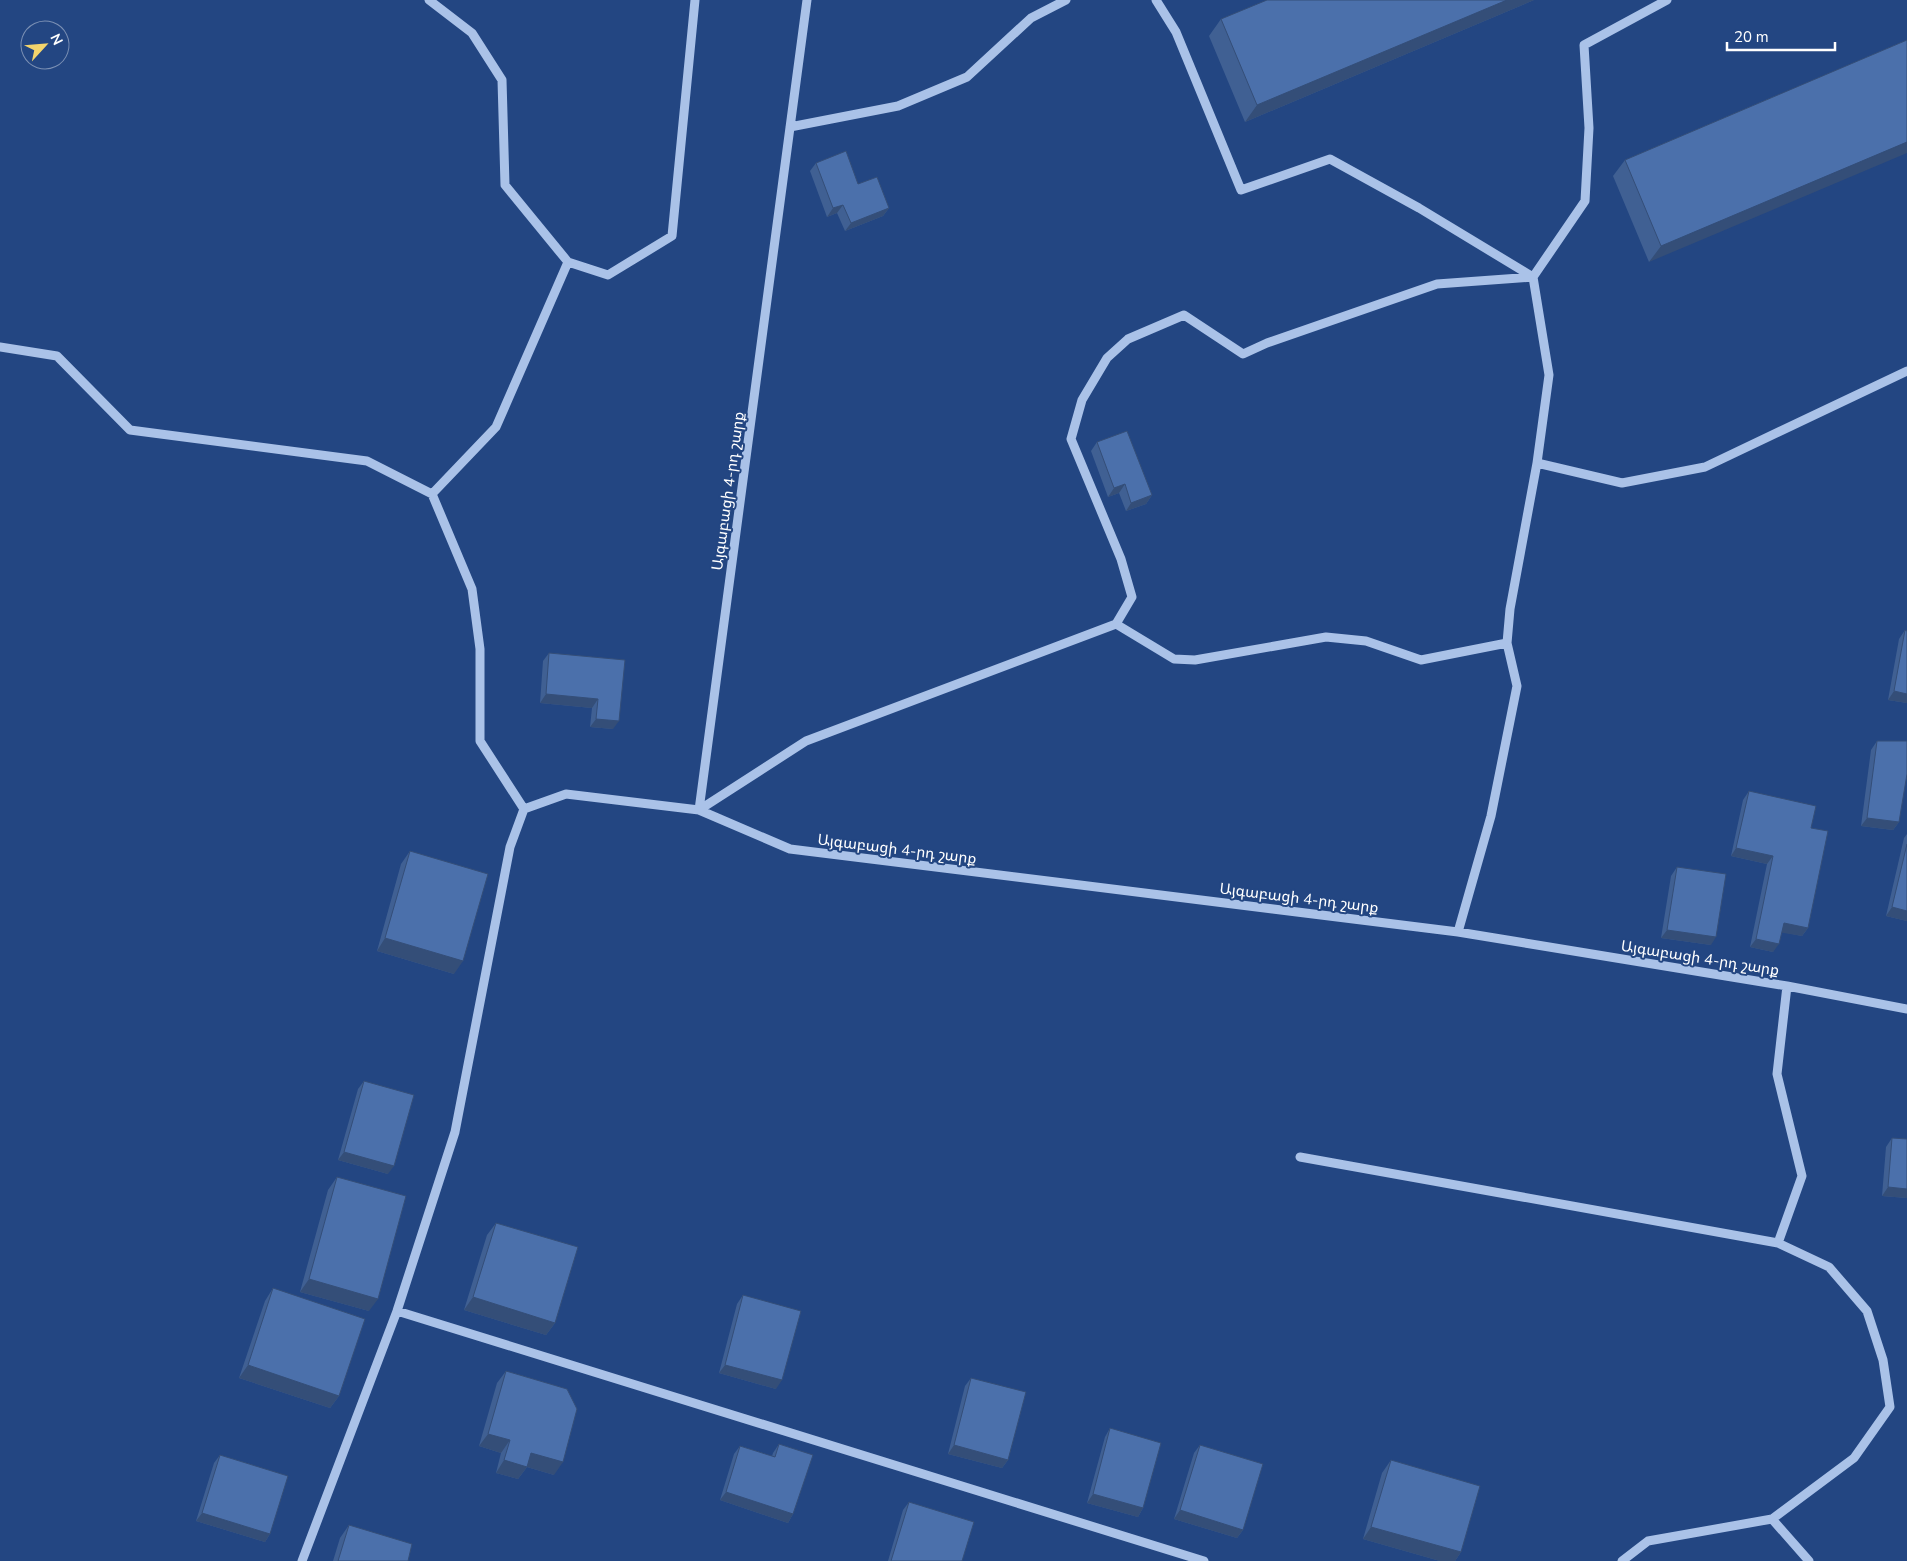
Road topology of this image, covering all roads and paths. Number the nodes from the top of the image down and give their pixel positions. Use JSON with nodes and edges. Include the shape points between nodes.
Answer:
{"nodes":[{"id":1,"x":429,"y":0,"type":"edge"},
{"id":2,"x":695,"y":0,"type":"edge"},
{"id":3,"x":806,"y":0,"type":"edge"},
{"id":4,"x":1066,"y":0,"type":"edge"},
{"id":5,"x":1156,"y":0,"type":"edge"},
{"id":6,"x":1667,"y":0,"type":"edge"},
{"id":7,"x":790,"y":127,"type":"junction"},
{"id":8,"x":568,"y":262,"type":"junction"},
{"id":9,"x":1533,"y":277,"type":"junction"},
{"id":10,"x":0,"y":347,"type":"edge"},
{"id":11,"x":1907,"y":371,"type":"edge"},
{"id":12,"x":1537,"y":463,"type":"junction"},
{"id":13,"x":432,"y":494,"type":"junction"},
{"id":14,"x":1116,"y":624,"type":"junction"},
{"id":15,"x":1507,"y":643,"type":"junction"},
{"id":16,"x":524,"y":809,"type":"junction"},
{"id":17,"x":699,"y":810,"type":"junction"},
{"id":18,"x":1458,"y":932,"type":"junction"},
{"id":19,"x":1787,"y":986,"type":"junction"},
{"id":20,"x":1907,"y":1009,"type":"edge"},
{"id":21,"x":1300,"y":1157,"type":"dead end"},
{"id":22,"x":1778,"y":1243,"type":"junction"},
{"id":23,"x":397,"y":1312,"type":"junction"},
{"id":24,"x":1772,"y":1519,"type":"junction"},
{"id":25,"x":302,"y":1561,"type":"edge"},
{"id":26,"x":1204,"y":1561,"type":"edge"},
{"id":27,"x":1622,"y":1561,"type":"edge"},
{"id":28,"x":1809,"y":1561,"type":"edge"}],
"edges":[{"from":1,"to":8,"type":"street","via":[[472,33],[502,80],[505,185]]},
{"from":2,"to":8,"type":"street","via":[[672,236],[608,275]]},
{"from":3,"to":7,"type":"street","name":"Այգաբացի 4-րդ շարք"},
{"from":4,"to":7,"type":"street","via":[[1031,18],[967,76],[898,106]]},
{"from":5,"to":9,"type":"street","via":[[1176,32],[1241,190],[1330,159]]},
{"from":6,"to":9,"type":"street","via":[[1584,44],[1589,128],[1585,201]]},
{"from":7,"to":17,"type":"street","name":"Այգաբացի 4-րդ շարք"},
{"from":8,"to":13,"type":"street","via":[[496,427]]},
{"from":9,"to":12,"type":"street","via":[[1549,375]]},
{"from":9,"to":14,"type":"street","via":[[1437,284],[1267,342],[1243,354],[1184,314],[1128,339],[1107,358],[1082,400],[1071,439],[1121,559],[1132,597]]},
{"from":10,"to":13,"type":"street","via":[[57,356],[130,430],[367,461]]},
{"from":11,"to":12,"type":"street","via":[[1706,468],[1622,484]]},
{"from":12,"to":15,"type":"street","via":[[1510,609]]},
{"from":13,"to":16,"type":"street","via":[[472,589],[480,649],[480,741]]},
{"from":14,"to":15,"type":"street","via":[[1174,659],[1195,660],[1326,637],[1366,642],[1421,660]]},
{"from":14,"to":17,"type":"street","via":[[806,742]]},
{"from":15,"to":18,"type":"street","via":[[1517,686],[1491,816]]},
{"from":16,"to":17,"type":"street","via":[[566,794]]},
{"from":16,"to":23,"type":"street","via":[[510,847],[454,1132]]},
{"from":17,"to":18,"type":"street","name":"Այգաբացի 4-րդ շարք","via":[[790,849]]},
{"from":18,"to":19,"type":"street","name":"Այգաբացի 4-րդ շարք"},
{"from":19,"to":20,"type":"street","name":"Այգաբացի 4-րդ շարք"},
{"from":19,"to":22,"type":"street","via":[[1777,1074],[1802,1176]]},
{"from":21,"to":22,"type":"street"},
{"from":22,"to":24,"type":"street","via":[[1829,1267],[1867,1311],[1883,1360],[1890,1407],[1854,1458]]},
{"from":23,"to":25,"type":"street"},
{"from":23,"to":26,"type":"street"},
{"from":24,"to":27,"type":"street","via":[[1648,1541]]},
{"from":24,"to":28,"type":"street"}]}
